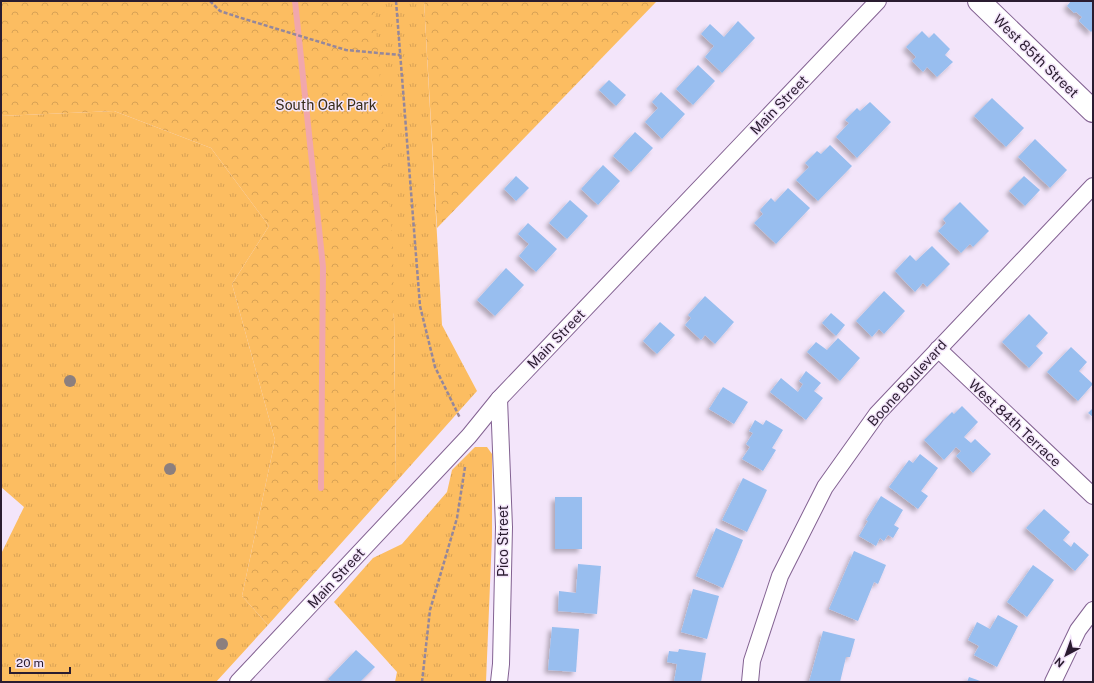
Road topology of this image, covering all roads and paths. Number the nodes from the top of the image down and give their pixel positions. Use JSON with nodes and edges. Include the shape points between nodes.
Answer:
{"nodes":[{"id":1,"x":210,"y":1,"type":"edge"},
{"id":2,"x":396,"y":1,"type":"edge"},
{"id":3,"x":878,"y":1,"type":"edge"},
{"id":4,"x":979,"y":1,"type":"edge"},
{"id":5,"x":400,"y":55,"type":"junction"},
{"id":6,"x":1093,"y":111,"type":"edge"},
{"id":7,"x":1093,"y":186,"type":"edge"},
{"id":8,"x":420,"y":306,"type":"dead end"},
{"id":9,"x":938,"y":349,"type":"junction"},
{"id":10,"x":499,"y":399,"type":"junction"},
{"id":11,"x":1093,"y":496,"type":"edge"},
{"id":12,"x":430,"y":610,"type":"dead end"},
{"id":13,"x":1093,"y":610,"type":"edge"},
{"id":14,"x":238,"y":682,"type":"edge"},
{"id":15,"x":422,"y":682,"type":"edge"},
{"id":16,"x":499,"y":682,"type":"edge"},
{"id":17,"x":750,"y":682,"type":"edge"},
{"id":18,"x":1053,"y":682,"type":"edge"}],
"edges":[{"from":1,"to":5,"type":"path","via":[[220,11],[346,50]]},
{"from":2,"to":5,"type":"path"},
{"from":3,"to":10,"type":"street","name":"Main Street"},
{"from":4,"to":6,"type":"main road","name":"West 85th Street"},
{"from":5,"to":8,"type":"path"},
{"from":7,"to":9,"type":"street","name":"Boone Boulevard"},
{"from":9,"to":11,"type":"street","name":"West 84th Terrace"},
{"from":9,"to":17,"type":"street","name":"Boone Boulevard","via":[[877,414],[825,487],[780,576],[752,661]]},
{"from":10,"to":14,"type":"street","name":"Main Street","via":[[469,436]]},
{"from":10,"to":16,"type":"street","name":"Pico Street","via":[[504,527]]},
{"from":12,"to":15,"type":"path"},
{"from":13,"to":18,"type":"street","via":[[1078,630]]}]}
